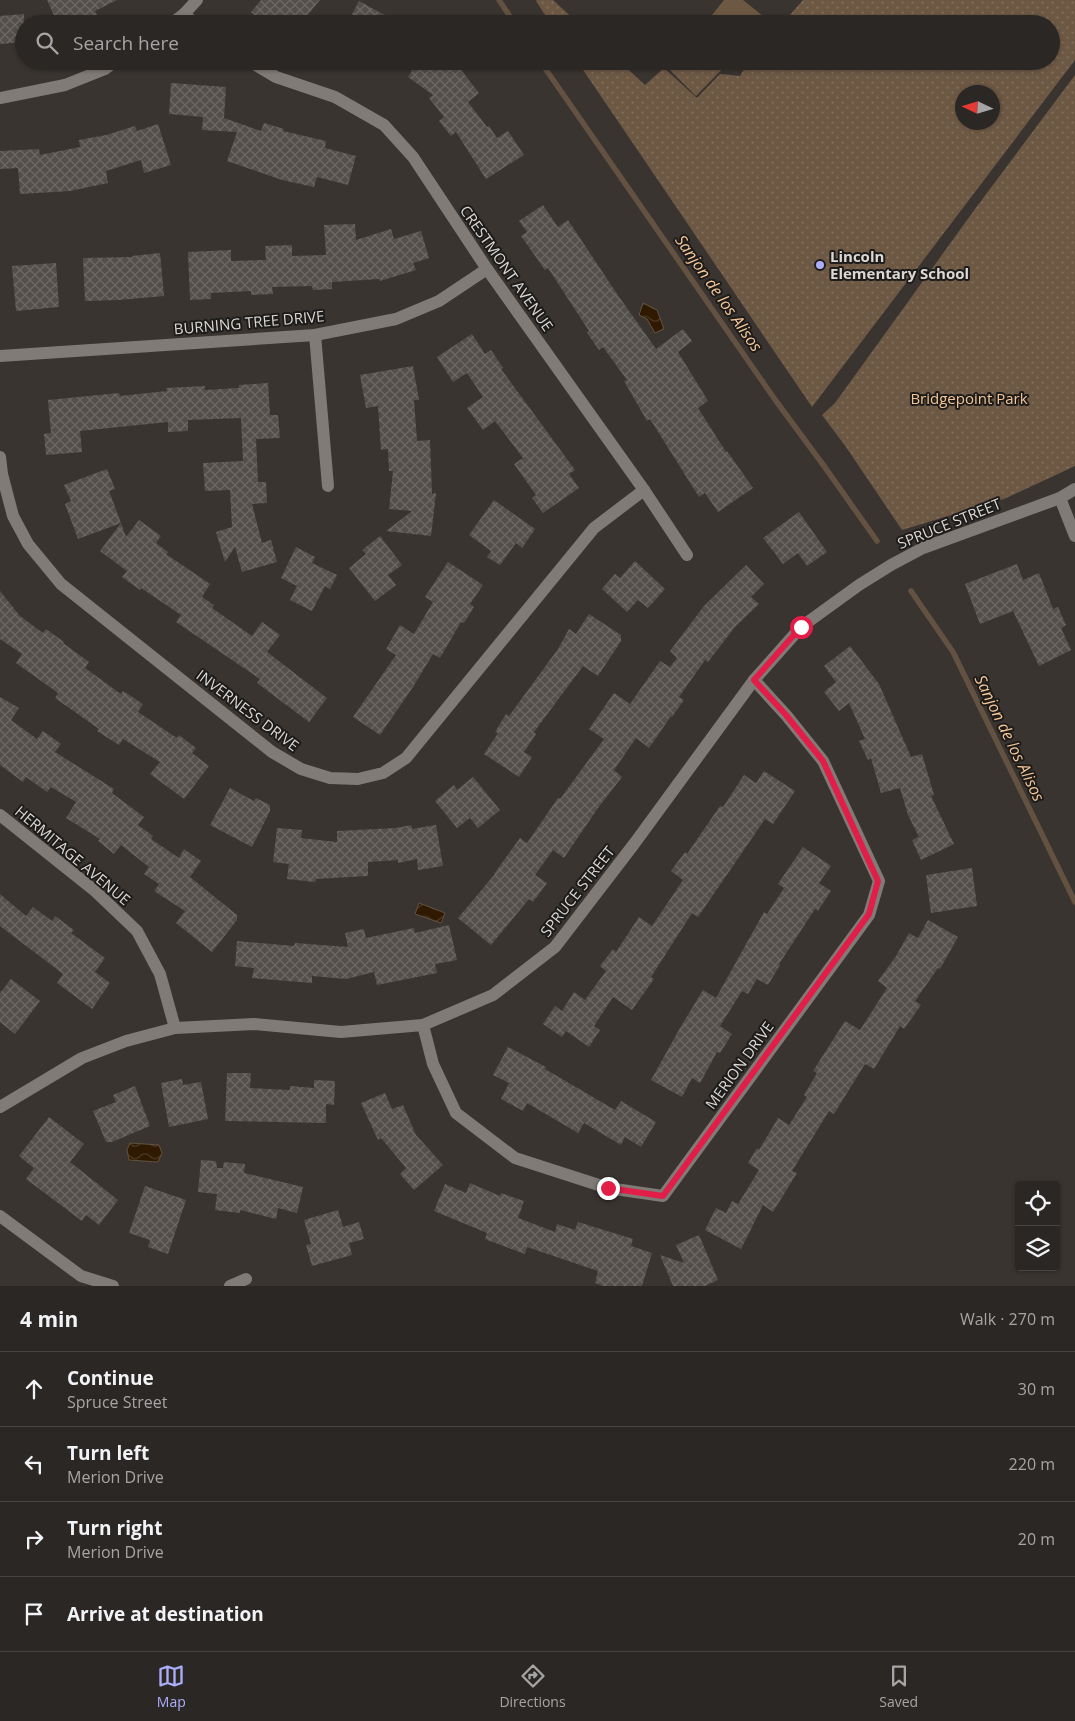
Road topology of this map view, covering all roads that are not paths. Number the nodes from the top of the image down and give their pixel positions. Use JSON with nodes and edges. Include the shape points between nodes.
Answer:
{"nodes":[{"id":1,"x":198,"y":0,"type":"edge"},
{"id":2,"x":184,"y":14,"type":"edge"},
{"id":3,"x":102,"y":70,"type":"edge"},
{"id":4,"x":264,"y":70,"type":"edge"},
{"id":5,"x":0,"y":98,"type":"edge"},
{"id":6,"x":487,"y":269,"type":"junction"},
{"id":7,"x":315,"y":335,"type":"junction"},
{"id":8,"x":0,"y":356,"type":"edge"},
{"id":9,"x":0,"y":457,"type":"edge"},
{"id":10,"x":328,"y":486,"type":"dead end"},
{"id":11,"x":1075,"y":489,"type":"edge"},
{"id":12,"x":644,"y":490,"type":"junction"},
{"id":13,"x":1060,"y":498,"type":"junction"},
{"id":14,"x":1075,"y":536,"type":"edge"},
{"id":15,"x":687,"y":555,"type":"dead end"},
{"id":16,"x":754,"y":680,"type":"junction"},
{"id":17,"x":0,"y":815,"type":"edge"},
{"id":18,"x":423,"y":1025,"type":"junction"},
{"id":19,"x":174,"y":1028,"type":"junction"},
{"id":20,"x":0,"y":1108,"type":"edge"},
{"id":21,"x":0,"y":1216,"type":"edge"},
{"id":22,"x":246,"y":1279,"type":"dead end"},
{"id":23,"x":78,"y":1281,"type":"edge"},
{"id":24,"x":113,"y":1286,"type":"edge"},
{"id":25,"x":230,"y":1286,"type":"edge"}],
"edges":[{"from":1,"to":2,"type":"street"},
{"from":3,"to":5,"type":"street","via":[[66,85]]},
{"from":4,"to":6,"type":"street","name":"CRESTMONT AVENUE","via":[[336,97],[384,124],[413,157]]},
{"from":6,"to":7,"type":"street","name":"BURNING TREE DRIVE","via":[[439,301],[396,319]]},
{"from":6,"to":12,"type":"street","name":"CRESTMONT AVENUE"},
{"from":7,"to":8,"type":"street","name":"BURNING TREE DRIVE"},
{"from":7,"to":10,"type":"street"},
{"from":9,"to":12,"type":"street","name":"INVERNESS DRIVE","via":[[13,516],[28,544],[61,584],[272,752],[301,770],[330,778],[358,780],[383,773],[406,758],[594,528]]},
{"from":11,"to":13,"type":"street","name":"SPRUCE STREET"},
{"from":12,"to":15,"type":"street","name":"CRESTMONT AVENUE"},
{"from":13,"to":14,"type":"street"},
{"from":13,"to":16,"type":"street","name":"SPRUCE STREET","via":[[924,548],[891,565],[801,627]]},
{"from":16,"to":18,"type":"street","name":"SPRUCE STREET","via":[[555,947],[493,995]]},
{"from":16,"to":18,"type":"street","name":"MERION DRIVE","via":[[823,761],[878,881],[869,914],[663,1196],[608,1188],[515,1158],[456,1113],[433,1064]]},
{"from":17,"to":19,"type":"street","name":"HERMITAGE AVENUE","via":[[94,890],[137,931],[160,974]]},
{"from":18,"to":19,"type":"street","name":"SPRUCE STREET","via":[[341,1032],[254,1024]]},
{"from":19,"to":20,"type":"street","name":"SPRUCE STREET","via":[[82,1058]]},
{"from":21,"to":23,"type":"street"},
{"from":22,"to":25,"type":"street"},
{"from":23,"to":24,"type":"street"}]}
